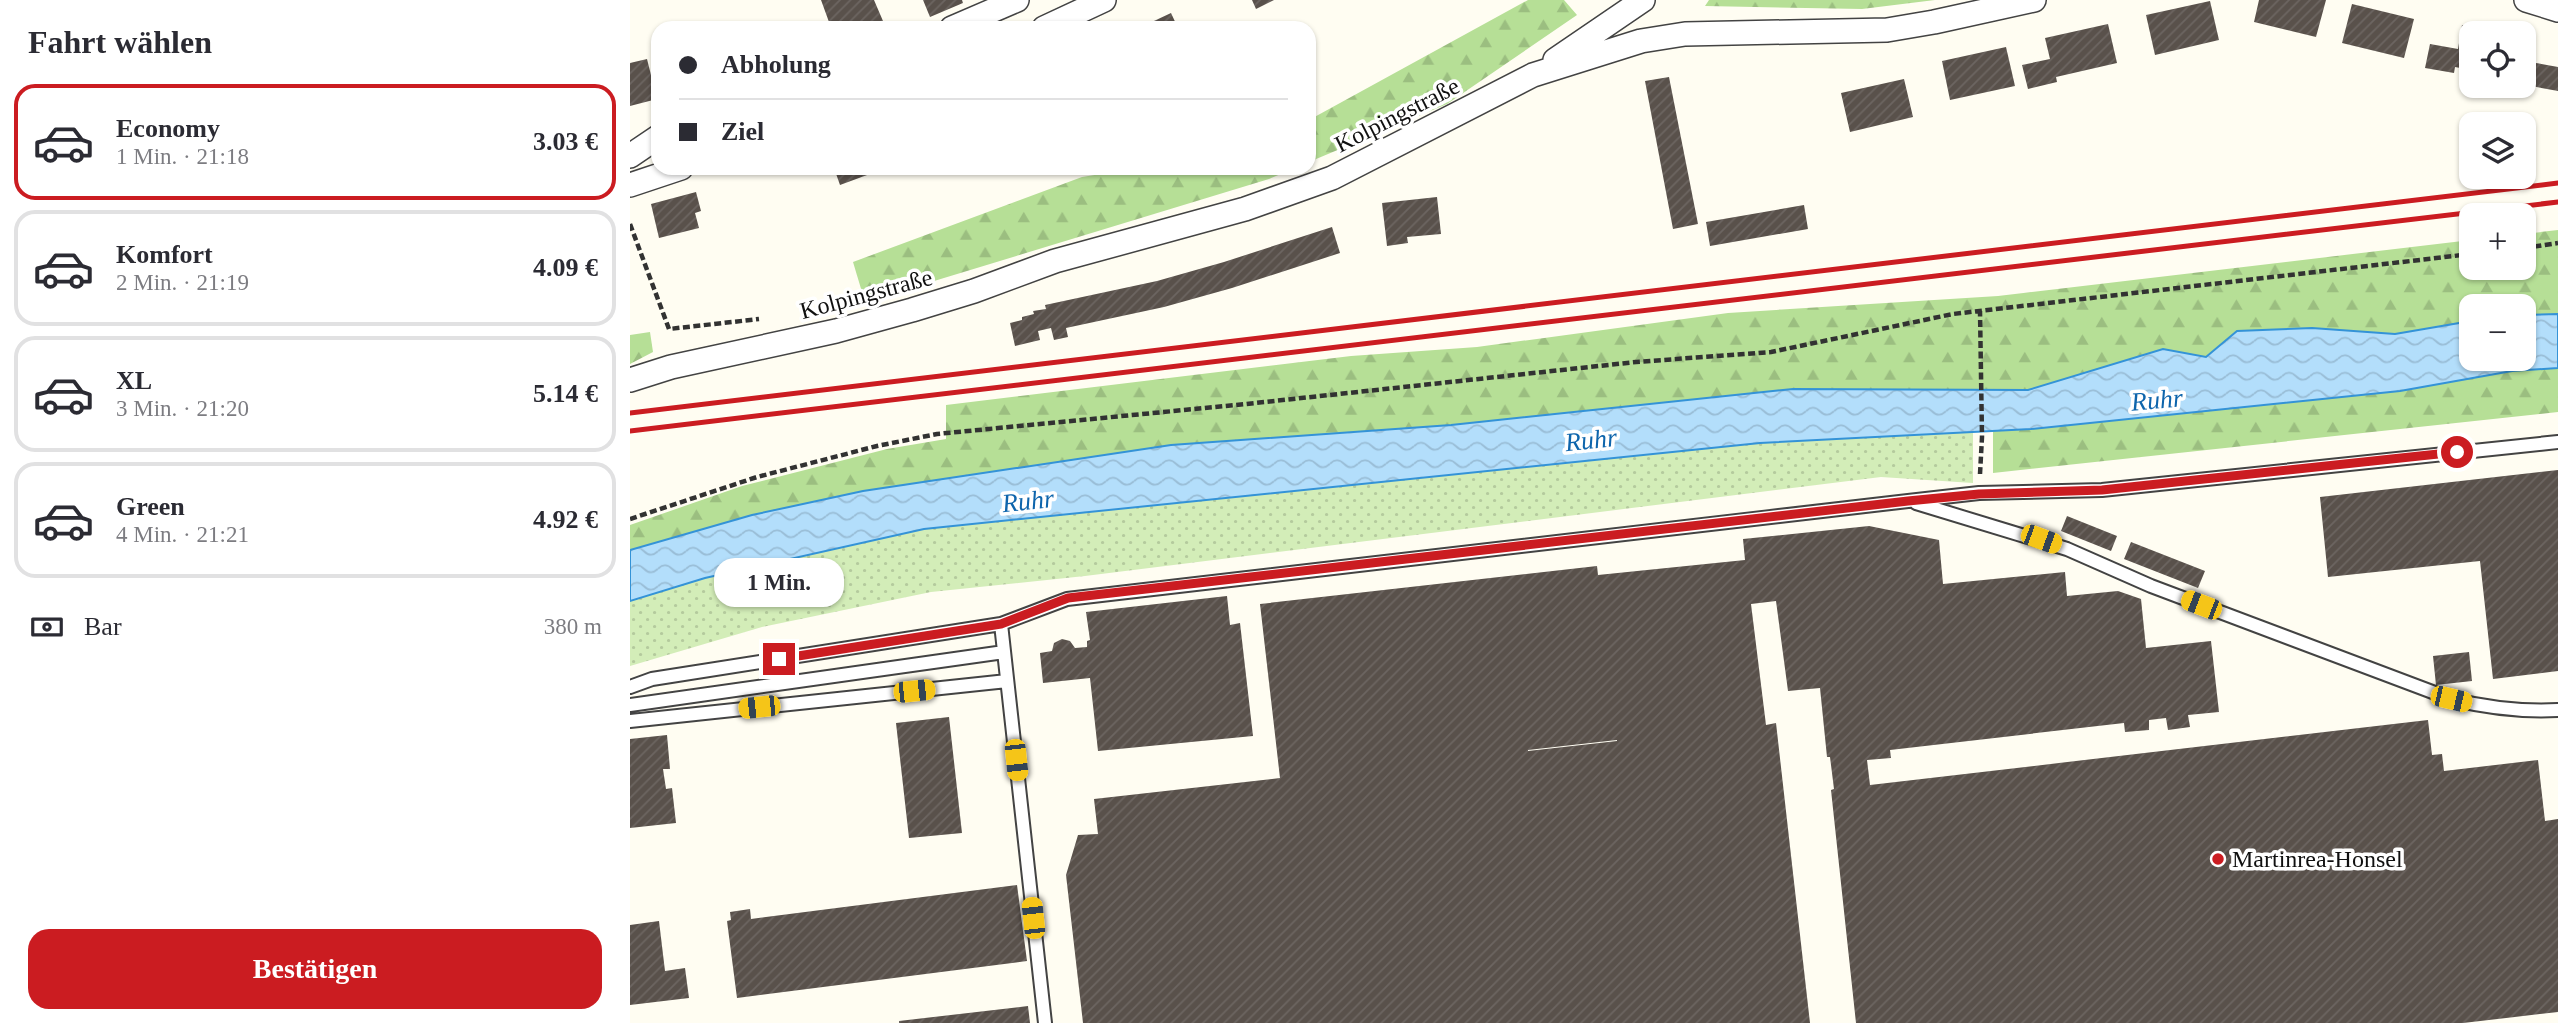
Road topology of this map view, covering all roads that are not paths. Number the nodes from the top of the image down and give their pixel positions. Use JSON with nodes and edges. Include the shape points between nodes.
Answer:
{"nodes":[{"id":1,"x":1017,"y":0,"type":"edge"},
{"id":2,"x":1104,"y":0,"type":"edge"},
{"id":3,"x":1643,"y":0,"type":"edge"},
{"id":4,"x":2034,"y":0,"type":"edge"},
{"id":5,"x":2526,"y":0,"type":"edge"},
{"id":6,"x":2558,"y":10,"type":"edge"},
{"id":7,"x":968,"y":21,"type":"edge"},
{"id":8,"x":1059,"y":21,"type":"edge"},
{"id":9,"x":1533,"y":75,"type":"junction"},
{"id":10,"x":651,"y":142,"type":"edge"},
{"id":11,"x":630,"y":156,"type":"edge"},
{"id":12,"x":660,"y":175,"type":"edge"},
{"id":13,"x":630,"y":185,"type":"edge"},
{"id":14,"x":630,"y":380,"type":"edge"},
{"id":15,"x":2558,"y":442,"type":"edge"},
{"id":16,"x":1908,"y":501,"type":"junction"},
{"id":17,"x":1001,"y":624,"type":"junction"},
{"id":18,"x":1004,"y":652,"type":"junction"},
{"id":19,"x":1007,"y":681,"type":"junction"},
{"id":20,"x":630,"y":687,"type":"edge"},
{"id":21,"x":630,"y":705,"type":"edge"},
{"id":22,"x":2558,"y":710,"type":"edge"},
{"id":23,"x":630,"y":721,"type":"edge"},
{"id":24,"x":1045,"y":1023,"type":"edge"}],
"edges":[{"from":1,"to":7,"type":"street"},
{"from":2,"to":8,"type":"street"},
{"from":3,"to":9,"type":"street"},
{"from":4,"to":9,"type":"street","name":"Kolpingstraße","via":[[1887,30],[1685,34],[1641,41]]},
{"from":5,"to":6,"type":"street"},
{"from":9,"to":14,"type":"street","name":"Kolpingstraße","via":[[1332,178],[1245,209],[1055,261],[912,310]]},
{"from":10,"to":11,"type":"street"},
{"from":12,"to":13,"type":"street"},
{"from":15,"to":16,"type":"lane","via":[[2102,490]]},
{"from":16,"to":17,"type":"lane","via":[[1068,598]]},
{"from":16,"to":22,"type":"lane","via":[[2067,549],[2151,586],[2451,699],[2518,711]]},
{"from":17,"to":18,"type":"lane"},
{"from":17,"to":20,"type":"lane","via":[[652,679]]},
{"from":18,"to":19,"type":"lane"},
{"from":18,"to":21,"type":"lane"},
{"from":19,"to":23,"type":"lane"},
{"from":19,"to":24,"type":"lane"}]}
